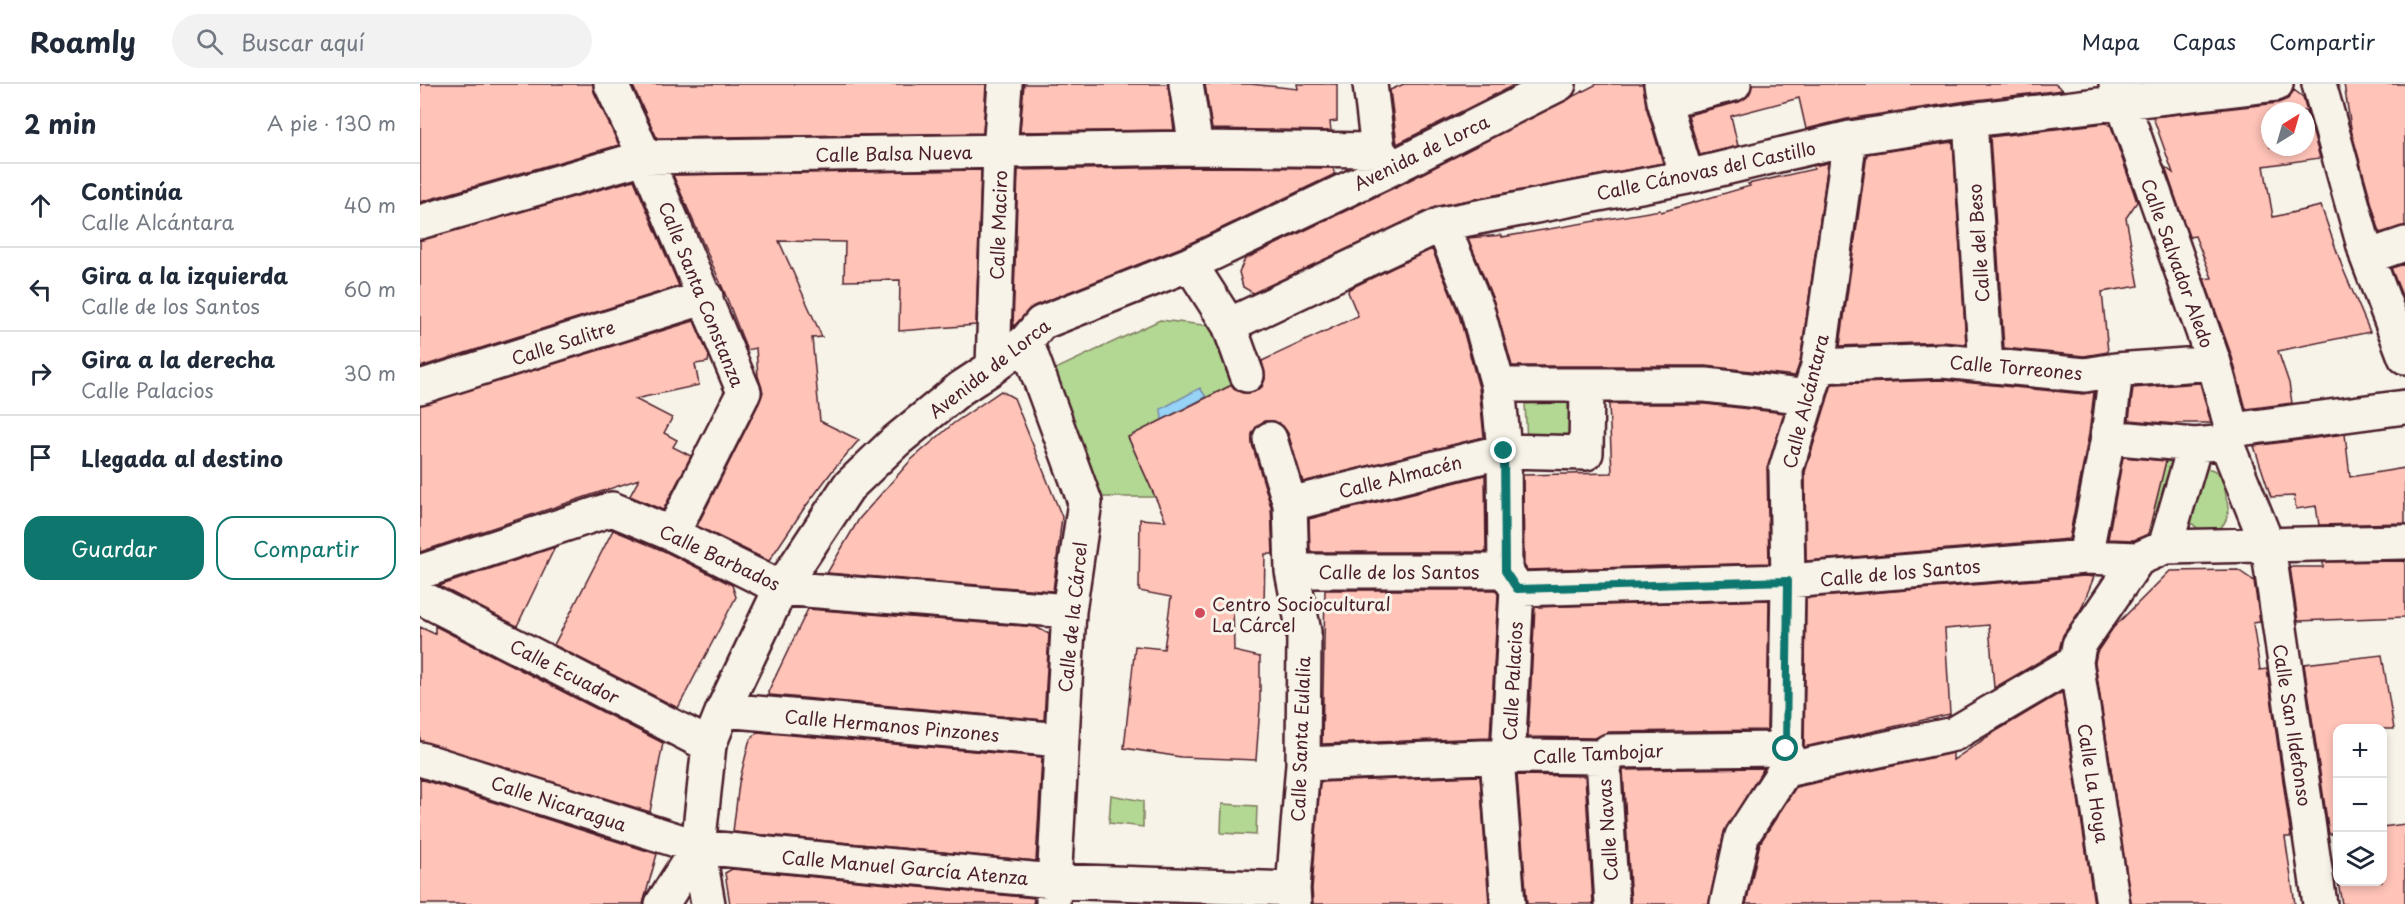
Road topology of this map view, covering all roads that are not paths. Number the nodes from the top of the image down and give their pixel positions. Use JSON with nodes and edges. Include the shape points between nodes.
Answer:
{"nodes":[{"id":1,"x":611,"y":84,"type":"edge"},
{"id":2,"x":1005,"y":84,"type":"edge"},
{"id":3,"x":1186,"y":84,"type":"edge"},
{"id":4,"x":1370,"y":84,"type":"edge"},
{"id":5,"x":1559,"y":84,"type":"edge"},
{"id":6,"x":1734,"y":84,"type":"edge"},
{"id":7,"x":2276,"y":84,"type":"edge"},
{"id":8,"x":2319,"y":84,"type":"edge"},
{"id":9,"x":1663,"y":93,"type":"edge"},
{"id":10,"x":2119,"y":94,"type":"edge"},
{"id":11,"x":1970,"y":120,"type":"junction"},
{"id":12,"x":1850,"y":138,"type":"junction"},
{"id":13,"x":1196,"y":148,"type":"junction"},
{"id":14,"x":1000,"y":151,"type":"junction"},
{"id":15,"x":645,"y":157,"type":"junction"},
{"id":16,"x":1385,"y":159,"type":"junction"},
{"id":17,"x":1687,"y":177,"type":"junction"},
{"id":18,"x":420,"y":222,"type":"edge"},
{"id":19,"x":1442,"y":224,"type":"junction"},
{"id":20,"x":2405,"y":244,"type":"edge"},
{"id":21,"x":2367,"y":257,"type":"junction"},
{"id":22,"x":1190,"y":264,"type":"junction"},
{"id":23,"x":706,"y":297,"type":"junction"},
{"id":24,"x":1229,"y":324,"type":"junction"},
{"id":25,"x":1026,"y":341,"type":"junction"},
{"id":26,"x":2405,"y":357,"type":"edge"},
{"id":27,"x":2214,"y":363,"type":"junction"},
{"id":28,"x":1818,"y":366,"type":"junction"},
{"id":29,"x":1986,"y":366,"type":"junction"},
{"id":30,"x":993,"y":367,"type":"junction"},
{"id":31,"x":2116,"y":370,"type":"junction"},
{"id":32,"x":1247,"y":375,"type":"dead end"},
{"id":33,"x":1498,"y":385,"type":"junction"},
{"id":34,"x":1587,"y":385,"type":"junction"},
{"id":35,"x":420,"y":387,"type":"edge"},
{"id":36,"x":1809,"y":397,"type":"junction"},
{"id":37,"x":2405,"y":407,"type":"edge"},
{"id":38,"x":2108,"y":437,"type":"junction"},
{"id":39,"x":1269,"y":439,"type":"dead end"},
{"id":40,"x":2218,"y":439,"type":"junction"},
{"id":41,"x":1504,"y":451,"type":"junction"},
{"id":42,"x":1290,"y":504,"type":"junction"},
{"id":43,"x":672,"y":534,"type":"junction"},
{"id":44,"x":2405,"y":542,"type":"edge"},
{"id":45,"x":2268,"y":546,"type":"junction"},
{"id":46,"x":2152,"y":553,"type":"junction"},
{"id":47,"x":2085,"y":556,"type":"junction"},
{"id":48,"x":1292,"y":571,"type":"junction"},
{"id":49,"x":420,"y":572,"type":"edge"},
{"id":50,"x":1511,"y":580,"type":"junction"},
{"id":51,"x":1788,"y":581,"type":"junction"},
{"id":52,"x":781,"y":588,"type":"junction"},
{"id":53,"x":420,"y":597,"type":"edge"},
{"id":54,"x":1069,"y":610,"type":"junction"},
{"id":55,"x":2076,"y":662,"type":"junction"},
{"id":56,"x":723,"y":710,"type":"junction"},
{"id":57,"x":1061,"y":740,"type":"junction"},
{"id":58,"x":709,"y":745,"type":"junction"},
{"id":59,"x":1603,"y":756,"type":"junction"},
{"id":60,"x":1503,"y":757,"type":"junction"},
{"id":61,"x":420,"y":759,"type":"edge"},
{"id":62,"x":1786,"y":760,"type":"junction"},
{"id":63,"x":1302,"y":764,"type":"junction"},
{"id":64,"x":698,"y":847,"type":"junction"},
{"id":65,"x":1053,"y":893,"type":"edge"},
{"id":66,"x":1293,"y":897,"type":"edge"},
{"id":67,"x":663,"y":904,"type":"edge"},
{"id":68,"x":708,"y":904,"type":"edge"},
{"id":69,"x":1508,"y":904,"type":"edge"},
{"id":70,"x":1612,"y":904,"type":"edge"},
{"id":71,"x":1727,"y":904,"type":"edge"},
{"id":72,"x":2113,"y":904,"type":"edge"},
{"id":73,"x":2320,"y":904,"type":"edge"}],
"edges":[{"from":1,"to":15,"type":"street","name":"Calle Santa Constanza"},
{"from":2,"to":14,"type":"street","name":"Calle Maciro"},
{"from":3,"to":13,"type":"street"},
{"from":4,"to":16,"type":"street"},
{"from":5,"to":16,"type":"street","name":"Avenida de Lorca"},
{"from":6,"to":9,"type":"street"},
{"from":7,"to":10,"type":"street","name":"Calle Cánovas del Castillo"},
{"from":8,"to":21,"type":"street"},
{"from":9,"to":17,"type":"street"},
{"from":10,"to":11,"type":"street","name":"Calle Cánovas del Castillo"},
{"from":10,"to":27,"type":"street","name":"Calle Salvador Aledo"},
{"from":11,"to":12,"type":"street","name":"Calle Cánovas del Castillo"},
{"from":11,"to":29,"type":"street","name":"Calle del Beso"},
{"from":12,"to":17,"type":"street","name":"Calle Cánovas del Castillo"},
{"from":12,"to":28,"type":"street","name":"Calle Alcántara"},
{"from":13,"to":14,"type":"street","name":"Calle Balsa Nueva"},
{"from":13,"to":16,"type":"street","name":"Calle Balsa Nueva"},
{"from":14,"to":15,"type":"street","name":"Calle Balsa Nueva"},
{"from":14,"to":30,"type":"street","name":"Calle Maciro"},
{"from":15,"to":18,"type":"street","name":"Calle Balsa Nueva"},
{"from":15,"to":23,"type":"street","name":"Calle Santa Constanza"},
{"from":16,"to":22,"type":"street","name":"Avenida de Lorca"},
{"from":17,"to":19,"type":"street","name":"Calle Cánovas del Castillo"},
{"from":19,"to":24,"type":"street","name":"Calle Cánovas del Castillo"},
{"from":19,"to":33,"type":"street","name":"Calle Palacios","via":[[1477,309]]},
{"from":20,"to":21,"type":"street"},
{"from":21,"to":26,"type":"street"},
{"from":22,"to":24,"type":"street"},
{"from":22,"to":25,"type":"street","name":"Avenida de Lorca","via":[[1041,323]]},
{"from":23,"to":35,"type":"street","name":"Calle Salitre"},
{"from":23,"to":43,"type":"street","name":"Calle Santa Constanza","via":[[744,392]]},
{"from":24,"to":32,"type":"street"},
{"from":25,"to":30,"type":"street","name":"Avenida de Lorca"},
{"from":25,"to":54,"type":"street","name":"Calle de la Cárcel","via":[[1085,502]]},
{"from":27,"to":31,"type":"street","name":"Calle Torreones"},
{"from":27,"to":40,"type":"street","name":"Calle Salvador Aledo"},
{"from":28,"to":29,"type":"street","name":"Calle Torreones","via":[[1943,361]]},
{"from":28,"to":36,"type":"street","name":"Calle Alcántara"},
{"from":29,"to":31,"type":"street","name":"Calle Torreones","via":[[2085,375]]},
{"from":30,"to":52,"type":"street","name":"Avenida de Lorca","via":[[896,441],[848,487]]},
{"from":31,"to":38,"type":"street"},
{"from":33,"to":34,"type":"street"},
{"from":33,"to":41,"type":"street","name":"Calle Palacios"},
{"from":34,"to":36,"type":"street","via":[[1706,385]]},
{"from":34,"to":41,"type":"street","name":"Calle Almacén","via":[[1586,453]]},
{"from":36,"to":51,"type":"street","name":"Calle Alcántara","via":[[1786,469]]},
{"from":37,"to":40,"type":"street"},
{"from":38,"to":40,"type":"street"},
{"from":38,"to":47,"type":"street"},
{"from":39,"to":42,"type":"street","name":"Calle Santa Eulalia"},
{"from":40,"to":45,"type":"street","name":"Calle Salvador Aledo"},
{"from":40,"to":46,"type":"street"},
{"from":41,"to":42,"type":"street","name":"Calle Almacén"},
{"from":41,"to":50,"type":"street","name":"Calle Palacios"},
{"from":42,"to":48,"type":"street","name":"Calle Santa Eulalia"},
{"from":43,"to":49,"type":"street","name":"Calle Barbados","via":[[612,509]]},
{"from":43,"to":52,"type":"street","name":"Calle Barbados"},
{"from":44,"to":45,"type":"street","name":"Calle de los Santos"},
{"from":45,"to":46,"type":"street","name":"Calle de los Santos"},
{"from":45,"to":73,"type":"street","name":"Calle San Ildefonso"},
{"from":46,"to":47,"type":"street","name":"Calle de los Santos"},
{"from":46,"to":55,"type":"street","via":[[2079,645]]},
{"from":47,"to":51,"type":"street","name":"Calle de los Santos"},
{"from":48,"to":50,"type":"street","name":"Calle de los Santos"},
{"from":48,"to":63,"type":"street","name":"Calle Santa Eulalia","via":[[1304,632]]},
{"from":50,"to":51,"type":"street","name":"Calle de los Santos"},
{"from":50,"to":60,"type":"street","name":"Calle Palacios"},
{"from":51,"to":62,"type":"street","name":"Calle Alcántara"},
{"from":52,"to":54,"type":"street","name":"Calle Barbados"},
{"from":52,"to":56,"type":"street","name":"Avenida de Lorca"},
{"from":53,"to":58,"type":"street","name":"Calle Ecuador"},
{"from":54,"to":57,"type":"street","name":"Calle de la Cárcel"},
{"from":55,"to":62,"type":"street","name":"Calle Tambojar","via":[[1954,734]]},
{"from":55,"to":72,"type":"street","name":"Calle La Hoya"},
{"from":56,"to":57,"type":"street","name":"Calle Hermanos Pinzones"},
{"from":56,"to":58,"type":"street","name":"Avenida de Lorca"},
{"from":57,"to":65,"type":"street","name":"Calle de la Cárcel"},
{"from":58,"to":64,"type":"street","name":"Avenida de Lorca"},
{"from":59,"to":60,"type":"street","name":"Calle Tambojar"},
{"from":59,"to":62,"type":"street","name":"Calle Tambojar","via":[[1609,751]]},
{"from":59,"to":70,"type":"street","name":"Calle Navas"},
{"from":60,"to":63,"type":"street","name":"Calle Tambojar"},
{"from":60,"to":69,"type":"street","name":"Calle Palacios"},
{"from":61,"to":64,"type":"street","name":"Calle Nicaragua"},
{"from":62,"to":71,"type":"street","via":[[1742,836]]},
{"from":63,"to":66,"type":"street","name":"Calle Santa Eulalia"},
{"from":64,"to":65,"type":"street","name":"Calle Manuel García Atenza"},
{"from":64,"to":67,"type":"street"},
{"from":64,"to":68,"type":"street","name":"Avenida de Lorca"},
{"from":65,"to":66,"type":"street","name":"Calle Manuel García Atenza"}]}
